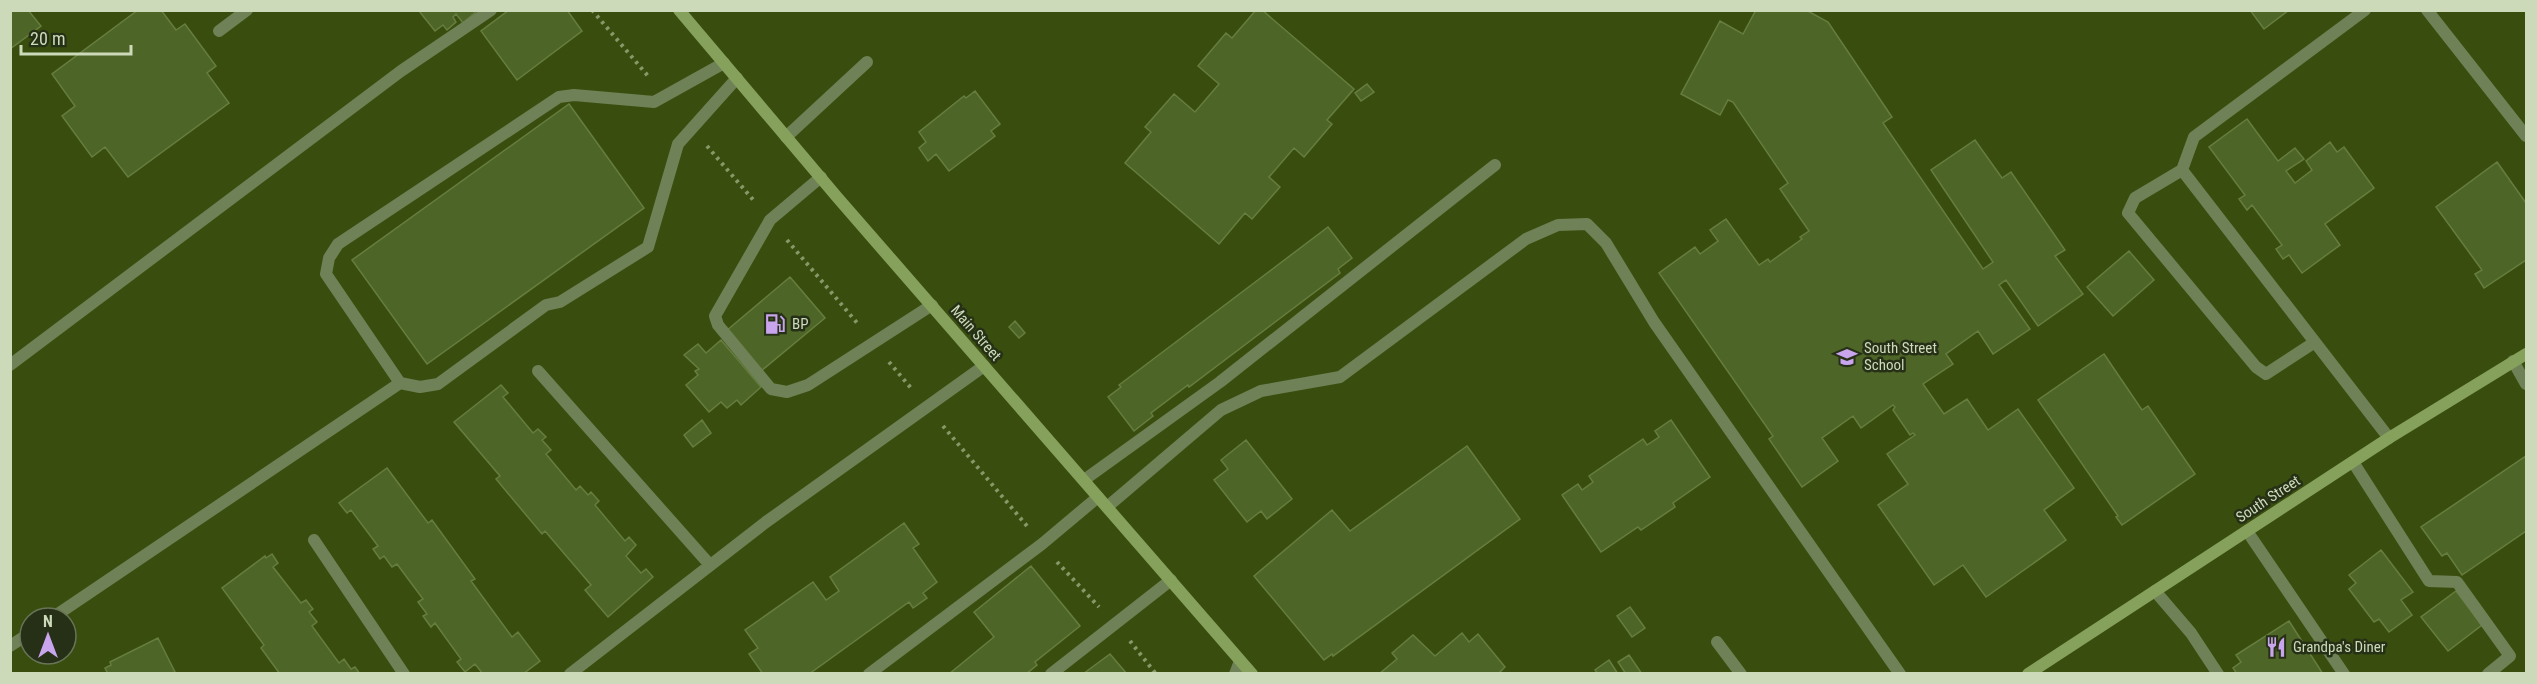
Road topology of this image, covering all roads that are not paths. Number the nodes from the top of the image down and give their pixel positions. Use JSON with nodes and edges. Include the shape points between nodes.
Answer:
{"nodes":[{"id":1,"x":247,"y":10,"type":"edge"},
{"id":2,"x":491,"y":10,"type":"edge"},
{"id":3,"x":679,"y":10,"type":"edge"},
{"id":4,"x":2365,"y":10,"type":"edge"},
{"id":5,"x":2427,"y":10,"type":"edge"},
{"id":6,"x":219,"y":31,"type":"dead end"},
{"id":7,"x":867,"y":62,"type":"dead end"},
{"id":8,"x":724,"y":63,"type":"junction"},
{"id":9,"x":736,"y":78,"type":"junction"},
{"id":10,"x":2526,"y":136,"type":"edge"},
{"id":11,"x":786,"y":137,"type":"junction"},
{"id":12,"x":1495,"y":165,"type":"dead end"},
{"id":13,"x":2182,"y":170,"type":"junction"},
{"id":14,"x":821,"y":177,"type":"junction"},
{"id":15,"x":932,"y":305,"type":"junction"},
{"id":16,"x":2315,"y":342,"type":"junction"},
{"id":17,"x":2526,"y":354,"type":"edge"},
{"id":18,"x":2513,"y":361,"type":"junction"},
{"id":19,"x":10,"y":365,"type":"edge"},
{"id":20,"x":984,"y":366,"type":"junction"},
{"id":21,"x":538,"y":371,"type":"dead end"},
{"id":22,"x":400,"y":383,"type":"junction"},
{"id":23,"x":2526,"y":384,"type":"edge"},
{"id":24,"x":2390,"y":438,"type":"junction"},
{"id":25,"x":2353,"y":462,"type":"junction"},
{"id":26,"x":1084,"y":480,"type":"junction"},
{"id":27,"x":1103,"y":502,"type":"junction"},
{"id":28,"x":2247,"y":531,"type":"junction"},
{"id":29,"x":314,"y":540,"type":"dead end"},
{"id":30,"x":710,"y":565,"type":"junction"},
{"id":31,"x":1171,"y":580,"type":"junction"},
{"id":32,"x":2155,"y":591,"type":"junction"},
{"id":33,"x":70,"y":606,"type":"edge"},
{"id":34,"x":1717,"y":642,"type":"dead end"},
{"id":35,"x":1240,"y":661,"type":"junction"},
{"id":36,"x":404,"y":674,"type":"edge"},
{"id":37,"x":570,"y":674,"type":"edge"},
{"id":38,"x":869,"y":674,"type":"edge"},
{"id":39,"x":1051,"y":674,"type":"edge"},
{"id":40,"x":1235,"y":674,"type":"edge"},
{"id":41,"x":1252,"y":674,"type":"edge"},
{"id":42,"x":1741,"y":674,"type":"edge"},
{"id":43,"x":1900,"y":674,"type":"edge"},
{"id":44,"x":2028,"y":674,"type":"edge"},
{"id":45,"x":2218,"y":674,"type":"edge"},
{"id":46,"x":2344,"y":674,"type":"edge"},
{"id":47,"x":2488,"y":674,"type":"edge"}],
"edges":[{"from":1,"to":6,"type":"street"},
{"from":2,"to":19,"type":"street","via":[[401,71]]},
{"from":3,"to":8,"type":"main road","name":"Main Street"},
{"from":4,"to":13,"type":"street","via":[[2194,138]]},
{"from":5,"to":10,"type":"street"},
{"from":7,"to":11,"type":"street"},
{"from":8,"to":9,"type":"main road","name":"Main Street"},
{"from":8,"to":22,"type":"street","via":[[654,102],[560,97],[338,244],[328,258],[326,274]]},
{"from":9,"to":11,"type":"main road","name":"Main Street"},
{"from":9,"to":22,"type":"street","via":[[678,144],[648,247],[560,302],[546,305],[438,384],[420,387]]},
{"from":11,"to":14,"type":"main road","name":"Main Street"},
{"from":12,"to":26,"type":"street","via":[[1220,382]]},
{"from":13,"to":16,"type":"street"},
{"from":13,"to":16,"type":"street","via":[[2135,198],[2128,213],[2256,367],[2266,374]]},
{"from":14,"to":15,"type":"main road","name":"Main Street"},
{"from":14,"to":15,"type":"street","via":[[770,220],[715,316],[718,325],[771,389],[787,392],[808,385]]},
{"from":15,"to":20,"type":"main road","name":"Main Street"},
{"from":16,"to":24,"type":"street"},
{"from":17,"to":18,"type":"main road","name":"South Street"},
{"from":18,"to":23,"type":"street"},
{"from":18,"to":24,"type":"main road","name":"South Street"},
{"from":20,"to":26,"type":"main road","name":"Main Street"},
{"from":20,"to":30,"type":"street"},
{"from":21,"to":30,"type":"street"},
{"from":22,"to":33,"type":"street"},
{"from":24,"to":25,"type":"main road","name":"South Street"},
{"from":25,"to":28,"type":"main road","name":"South Street"},
{"from":25,"to":47,"type":"street","via":[[2429,581],[2457,582],[2510,656]]},
{"from":26,"to":27,"type":"main road","name":"Main Street"},
{"from":27,"to":31,"type":"main road","name":"Main Street"},
{"from":27,"to":38,"type":"street"},
{"from":27,"to":43,"type":"street","via":[[1221,410],[1261,391],[1340,377],[1526,239],[1558,225],[1587,224],[1606,243],[1654,322]]},
{"from":28,"to":32,"type":"main road","name":"South Street"},
{"from":28,"to":46,"type":"street"},
{"from":29,"to":36,"type":"street"},
{"from":30,"to":37,"type":"street"},
{"from":31,"to":35,"type":"main road","name":"Main Street"},
{"from":31,"to":39,"type":"street"},
{"from":32,"to":44,"type":"main road","name":"South Street"},
{"from":32,"to":45,"type":"street","via":[[2191,633]]},
{"from":34,"to":42,"type":"street"},
{"from":35,"to":40,"type":"street"},
{"from":35,"to":41,"type":"main road","name":"Main Street"}]}
